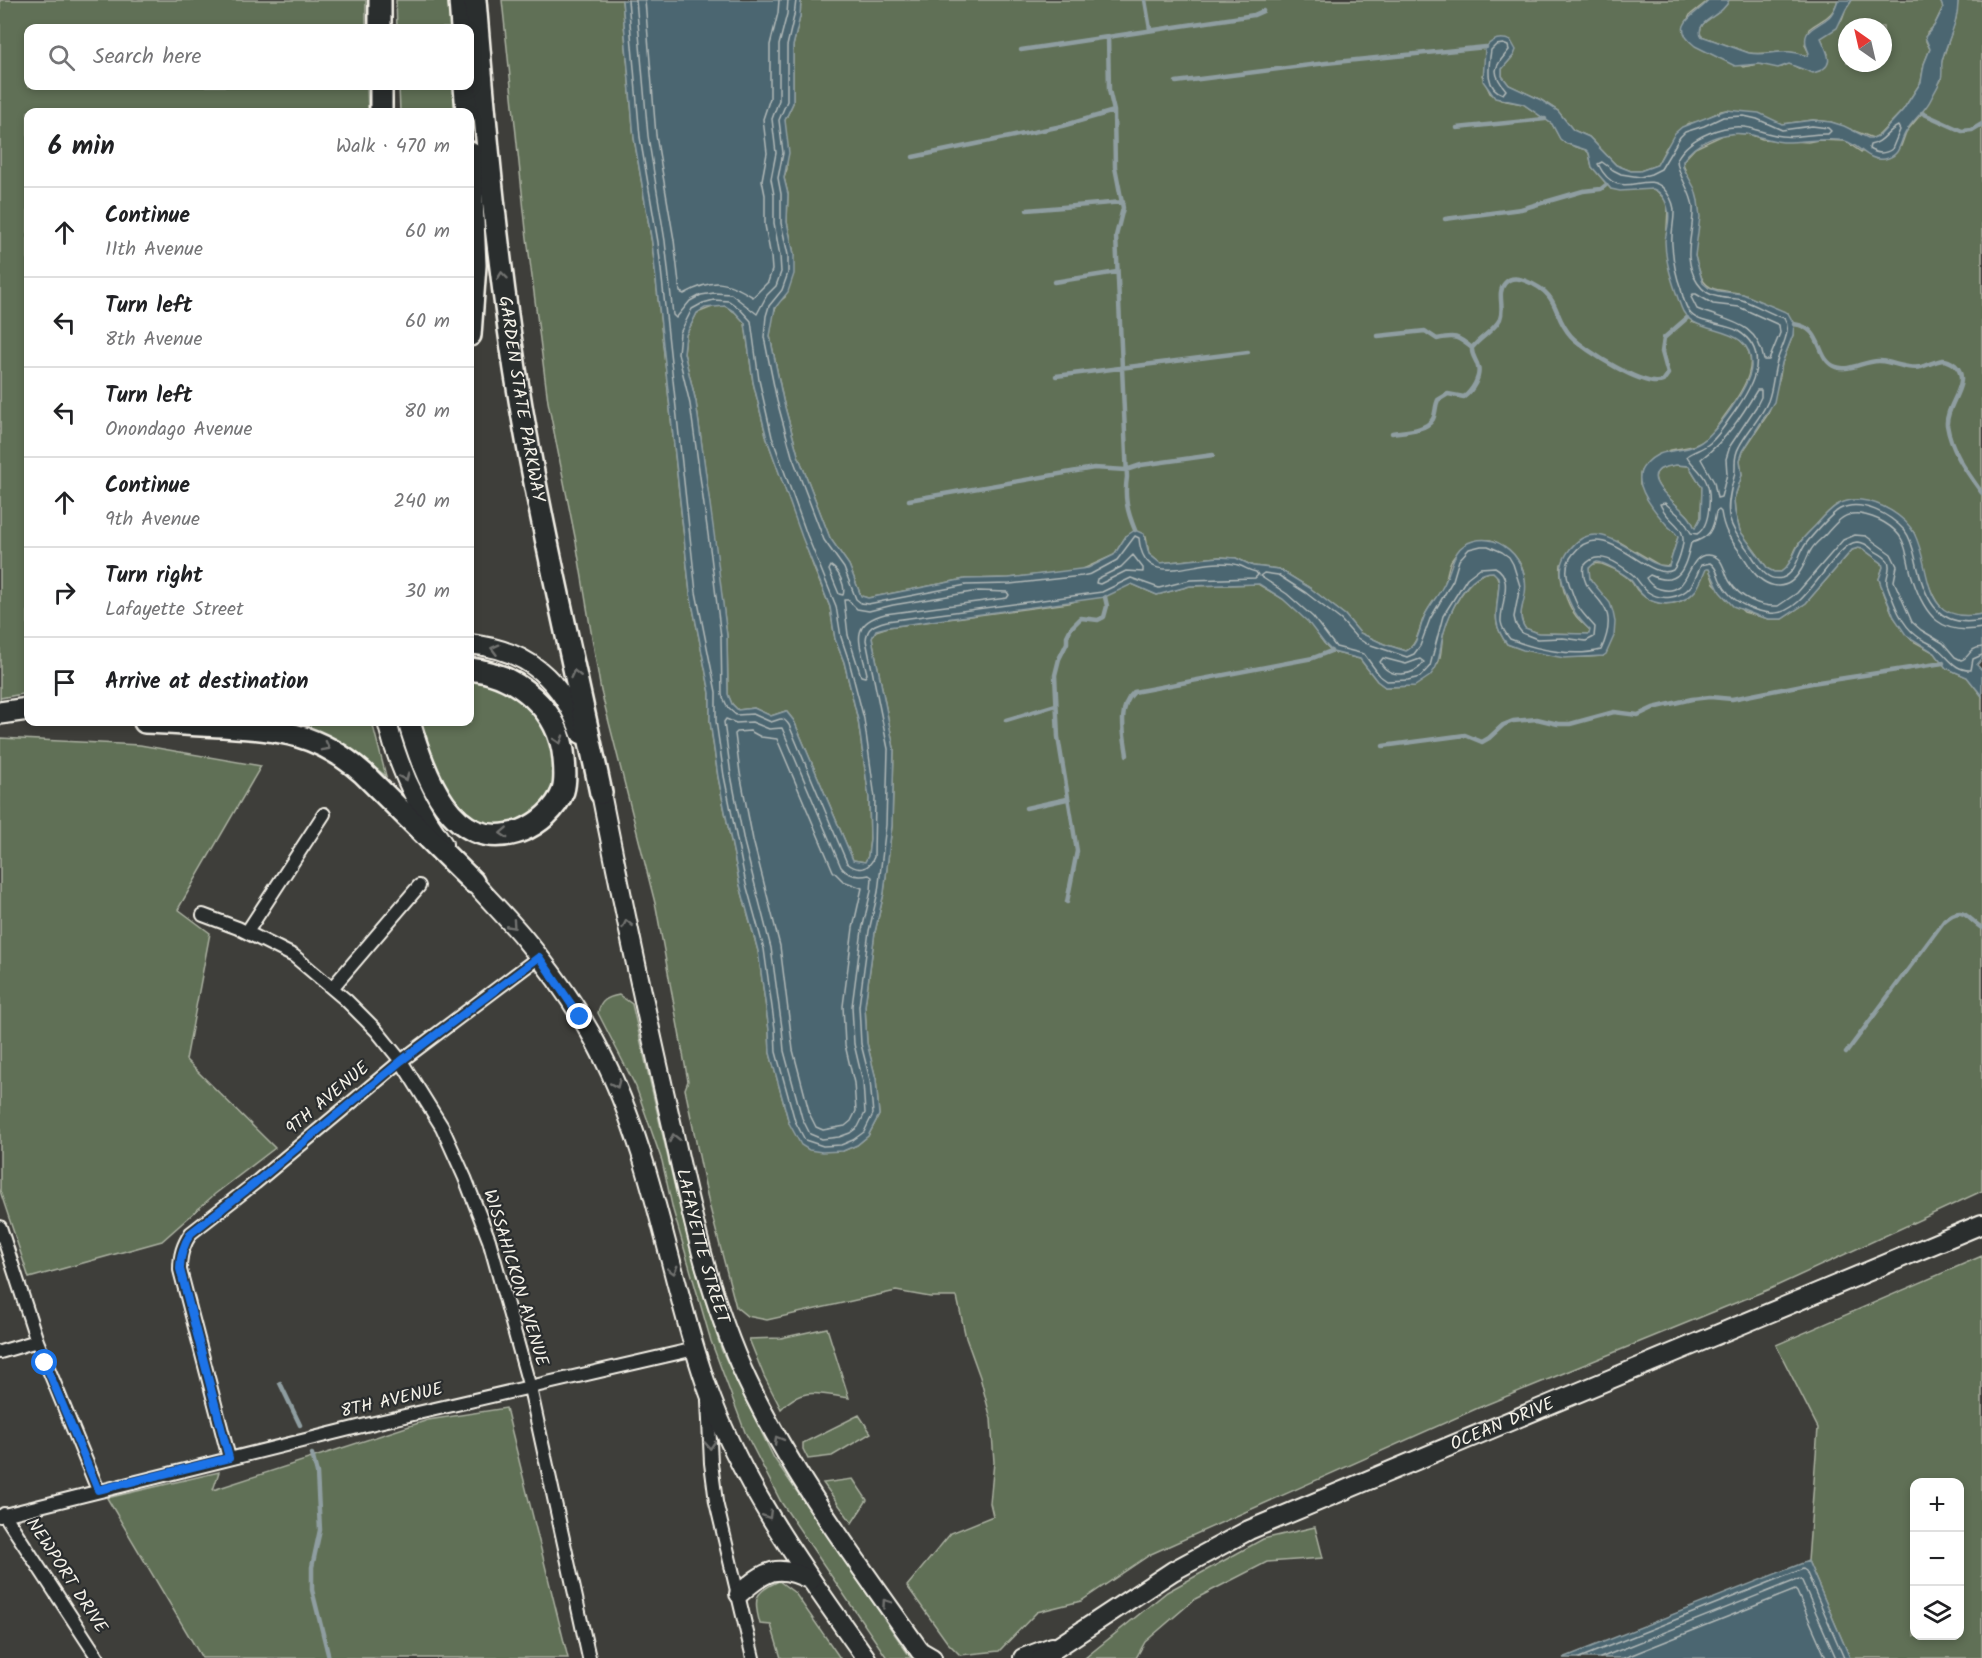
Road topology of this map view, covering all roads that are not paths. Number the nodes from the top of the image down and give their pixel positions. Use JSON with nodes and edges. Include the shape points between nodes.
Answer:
{"nodes":[{"id":1,"x":380,"y":0,"type":"edge"},
{"id":2,"x":460,"y":0,"type":"edge"},
{"id":3,"x":475,"y":0,"type":"edge"},
{"id":4,"x":380,"y":24,"type":"edge"},
{"id":5,"x":462,"y":24,"type":"edge"},
{"id":6,"x":381,"y":90,"type":"edge"},
{"id":7,"x":465,"y":90,"type":"edge"},
{"id":8,"x":381,"y":108,"type":"edge"},
{"id":9,"x":467,"y":108,"type":"edge"},
{"id":10,"x":474,"y":242,"type":"edge"},
{"id":11,"x":474,"y":278,"type":"edge"},
{"id":12,"x":474,"y":646,"type":"edge"},
{"id":13,"x":474,"y":670,"type":"edge"},
{"id":14,"x":24,"y":710,"type":"edge"},
{"id":15,"x":0,"y":713,"type":"edge"},
{"id":16,"x":24,"y":719,"type":"edge"},
{"id":17,"x":0,"y":720,"type":"edge"},
{"id":18,"x":204,"y":726,"type":"edge"},
{"id":19,"x":388,"y":726,"type":"edge"},
{"id":20,"x":410,"y":726,"type":"edge"},
{"id":21,"x":601,"y":793,"type":"junction"},
{"id":22,"x":324,"y":814,"type":"dead end"},
{"id":23,"x":473,"y":882,"type":"junction"},
{"id":24,"x":419,"y":886,"type":"dead end"},
{"id":25,"x":203,"y":915,"type":"dead end"},
{"id":26,"x":247,"y":932,"type":"junction"},
{"id":27,"x":539,"y":957,"type":"junction"},
{"id":28,"x":332,"y":988,"type":"junction"},
{"id":29,"x":401,"y":1061,"type":"junction"},
{"id":30,"x":1982,"y":1224,"type":"edge"},
{"id":31,"x":0,"y":1227,"type":"edge"},
{"id":32,"x":37,"y":1341,"type":"junction"},
{"id":33,"x":695,"y":1348,"type":"junction"},
{"id":34,"x":0,"y":1352,"type":"edge"},
{"id":35,"x":707,"y":1386,"type":"junction"},
{"id":36,"x":530,"y":1388,"type":"junction"},
{"id":37,"x":229,"y":1458,"type":"junction"},
{"id":38,"x":98,"y":1490,"type":"junction"},
{"id":39,"x":2,"y":1515,"type":"edge"},
{"id":40,"x":811,"y":1580,"type":"junction"},
{"id":41,"x":739,"y":1594,"type":"junction"},
{"id":42,"x":1065,"y":1642,"type":"junction"},
{"id":43,"x":926,"y":1654,"type":"edge"},
{"id":44,"x":98,"y":1658,"type":"edge"},
{"id":45,"x":589,"y":1658,"type":"edge"},
{"id":46,"x":753,"y":1658,"type":"edge"},
{"id":47,"x":866,"y":1658,"type":"edge"},
{"id":48,"x":1023,"y":1658,"type":"edge"},
{"id":49,"x":1041,"y":1658,"type":"edge"},
{"id":50,"x":1051,"y":1658,"type":"edge"}],
"edges":[{"from":1,"to":4,"type":"highway"},
{"from":2,"to":5,"type":"highway"},
{"from":21,"to":3,"type":"highway","name":"GARDEN STATE PARKWAY","one_way":true,"via":[[550,560],[516,375],[495,217]]},
{"from":6,"to":8,"type":"highway"},
{"from":7,"to":9,"type":"highway"},
{"from":10,"to":11,"type":"highway"},
{"from":21,"to":12,"type":"main road","name":"LAFAYETTE STREET","one_way":true,"via":[[573,712],[551,680],[520,657]]},
{"from":13,"to":20,"type":"highway","one_way":true,"via":[[521,687],[552,722],[564,755],[565,776],[562,793],[547,814],[531,826],[507,834],[466,826],[449,812],[436,792]]},
{"from":14,"to":15,"type":"highway"},
{"from":16,"to":17,"type":"highway"},
{"from":18,"to":23,"type":"highway","one_way":true,"via":[[278,731],[325,746],[363,773]]},
{"from":19,"to":23,"type":"main road","one_way":true,"via":[[402,772],[423,814]]},
{"from":43,"to":21,"type":"main road","name":"LAFAYETTE STREET","one_way":true,"via":[[798,1474],[758,1402],[728,1334],[690,1207]]},
{"from":22,"to":26,"type":"street"},
{"from":23,"to":27,"type":"main road","name":"LAFAYETTE STREET","one_way":true},
{"from":24,"to":28,"type":"street"},
{"from":25,"to":26,"type":"street","name":"WISSAHICKON AVENUE"},
{"from":26,"to":28,"type":"street","name":"WISSAHICKON AVENUE","via":[[294,956]]},
{"from":27,"to":29,"type":"street","name":"9TH AVENUE"},
{"from":27,"to":33,"type":"main road","name":"LAFAYETTE STREET","one_way":true,"via":[[589,1032],[627,1110],[643,1155]]},
{"from":28,"to":29,"type":"street","name":"WISSAHICKON AVENUE","via":[[376,1030]]},
{"from":29,"to":36,"type":"street","name":"WISSAHICKON AVENUE","via":[[442,1127],[469,1188],[489,1239]]},
{"from":29,"to":37,"type":"street","name":"9TH AVENUE","via":[[191,1233],[184,1244],[180,1269]]},
{"from":30,"to":42,"type":"main road","name":"OCEAN DRIVE","via":[[1249,1530],[1173,1571]]},
{"from":31,"to":32,"type":"street"},
{"from":32,"to":34,"type":"street"},
{"from":32,"to":38,"type":"street"},
{"from":33,"to":35,"type":"main road","name":"LAFAYETTE STREET"},
{"from":33,"to":36,"type":"street","name":"8TH AVENUE"},
{"from":35,"to":40,"type":"main road","name":"LAFAYETTE STREET","one_way":true,"via":[[768,1516]]},
{"from":35,"to":41,"type":"street","one_way":true,"via":[[713,1482]]},
{"from":36,"to":37,"type":"street","name":"8TH AVENUE"},
{"from":36,"to":45,"type":"street","name":"WISSAHICKON AVENUE"},
{"from":37,"to":38,"type":"street","name":"8TH AVENUE"},
{"from":38,"to":39,"type":"street","name":"8TH AVENUE"},
{"from":39,"to":44,"type":"street","name":"NEWPORT DRIVE"},
{"from":40,"to":41,"type":"main road","via":[[778,1570],[756,1580]]},
{"from":40,"to":47,"type":"main road","name":"LAFAYETTE STREET"},
{"from":41,"to":46,"type":"street"},
{"from":42,"to":48,"type":"main road"},
{"from":42,"to":49,"type":"main road","name":"OCEAN DRIVE"},
{"from":42,"to":50,"type":"main road"}]}
